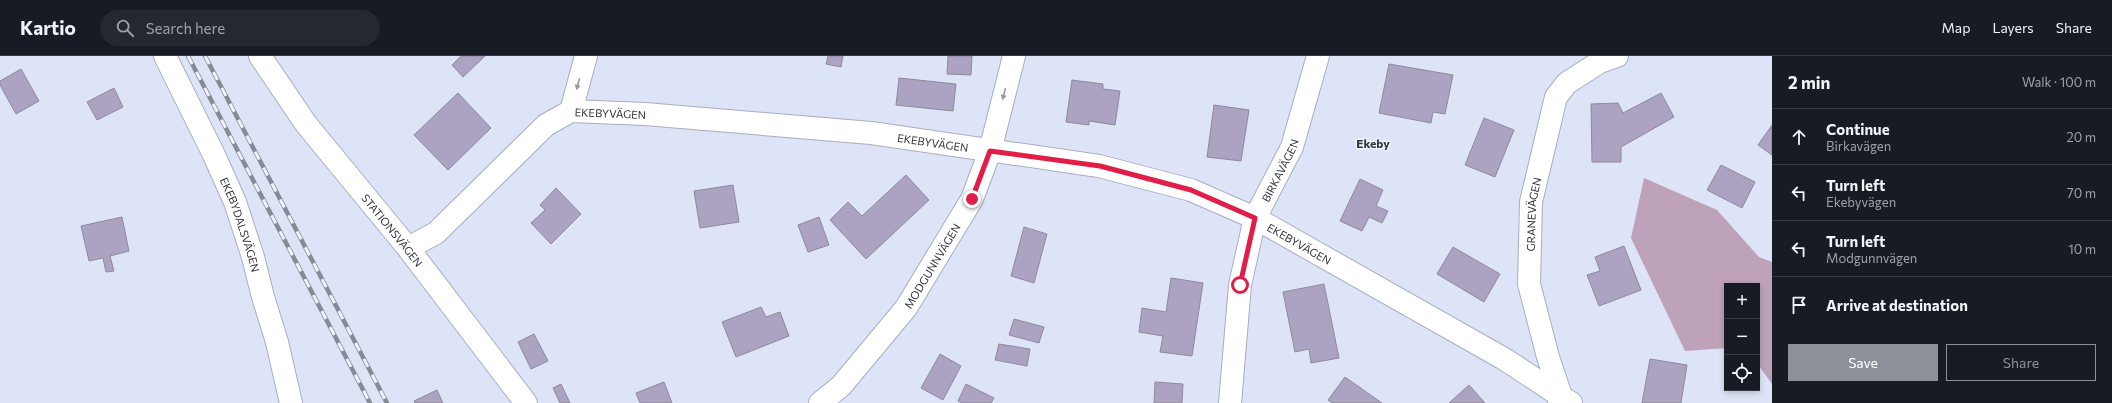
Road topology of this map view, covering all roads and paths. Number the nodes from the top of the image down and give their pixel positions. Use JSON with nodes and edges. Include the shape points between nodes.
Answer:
{"nodes":[{"id":1,"x":165,"y":56,"type":"edge"},
{"id":2,"x":260,"y":56,"type":"edge"},
{"id":3,"x":586,"y":56,"type":"edge"},
{"id":4,"x":1014,"y":56,"type":"edge"},
{"id":5,"x":1318,"y":56,"type":"edge"},
{"id":6,"x":1617,"y":56,"type":"edge"},
{"id":7,"x":570,"y":111,"type":"junction"},
{"id":8,"x":990,"y":151,"type":"junction"},
{"id":9,"x":1255,"y":218,"type":"junction"},
{"id":10,"x":408,"y":248,"type":"junction"},
{"id":11,"x":1563,"y":401,"type":"edge"},
{"id":12,"x":291,"y":403,"type":"edge"},
{"id":13,"x":526,"y":403,"type":"edge"},
{"id":14,"x":820,"y":403,"type":"edge"},
{"id":15,"x":1230,"y":403,"type":"edge"}],
"edges":[{"from":1,"to":12,"type":"street","name":"EKEBYDALSVÄGEN","via":[[235,202],[277,342]]},
{"from":2,"to":10,"type":"street","name":"STATIONSVÄGEN","via":[[306,124]]},
{"from":3,"to":7,"type":"street","one_way":true},
{"from":4,"to":8,"type":"street","name":"MODGUNNVÄGEN","one_way":true},
{"from":5,"to":9,"type":"street","name":"BIRKAVÄGEN","via":[[1292,147]]},
{"from":6,"to":11,"type":"street","name":"GRANEVÄGEN","via":[[1600,62],[1567,83],[1556,97],[1531,202],[1530,284],[1548,357]]},
{"from":7,"to":8,"type":"street","name":"EKEBYVÄGEN","via":[[645,114],[871,133]]},
{"from":7,"to":10,"type":"street","name":"EKEBYVÄGEN","via":[[546,125],[436,233]]},
{"from":8,"to":9,"type":"street","name":"EKEBYVÄGEN","via":[[1100,166],[1191,190]]},
{"from":8,"to":14,"type":"street","name":"MODGUNNVÄGEN","via":[[972,199],[906,308],[841,386]]},
{"from":9,"to":11,"type":"street","name":"EKEBYVÄGEN","via":[[1506,360]]},
{"from":9,"to":15,"type":"street","name":"BIRKAVÄGEN","via":[[1240,285]]},
{"from":10,"to":13,"type":"street","name":"STATIONSVÄGEN"}]}
